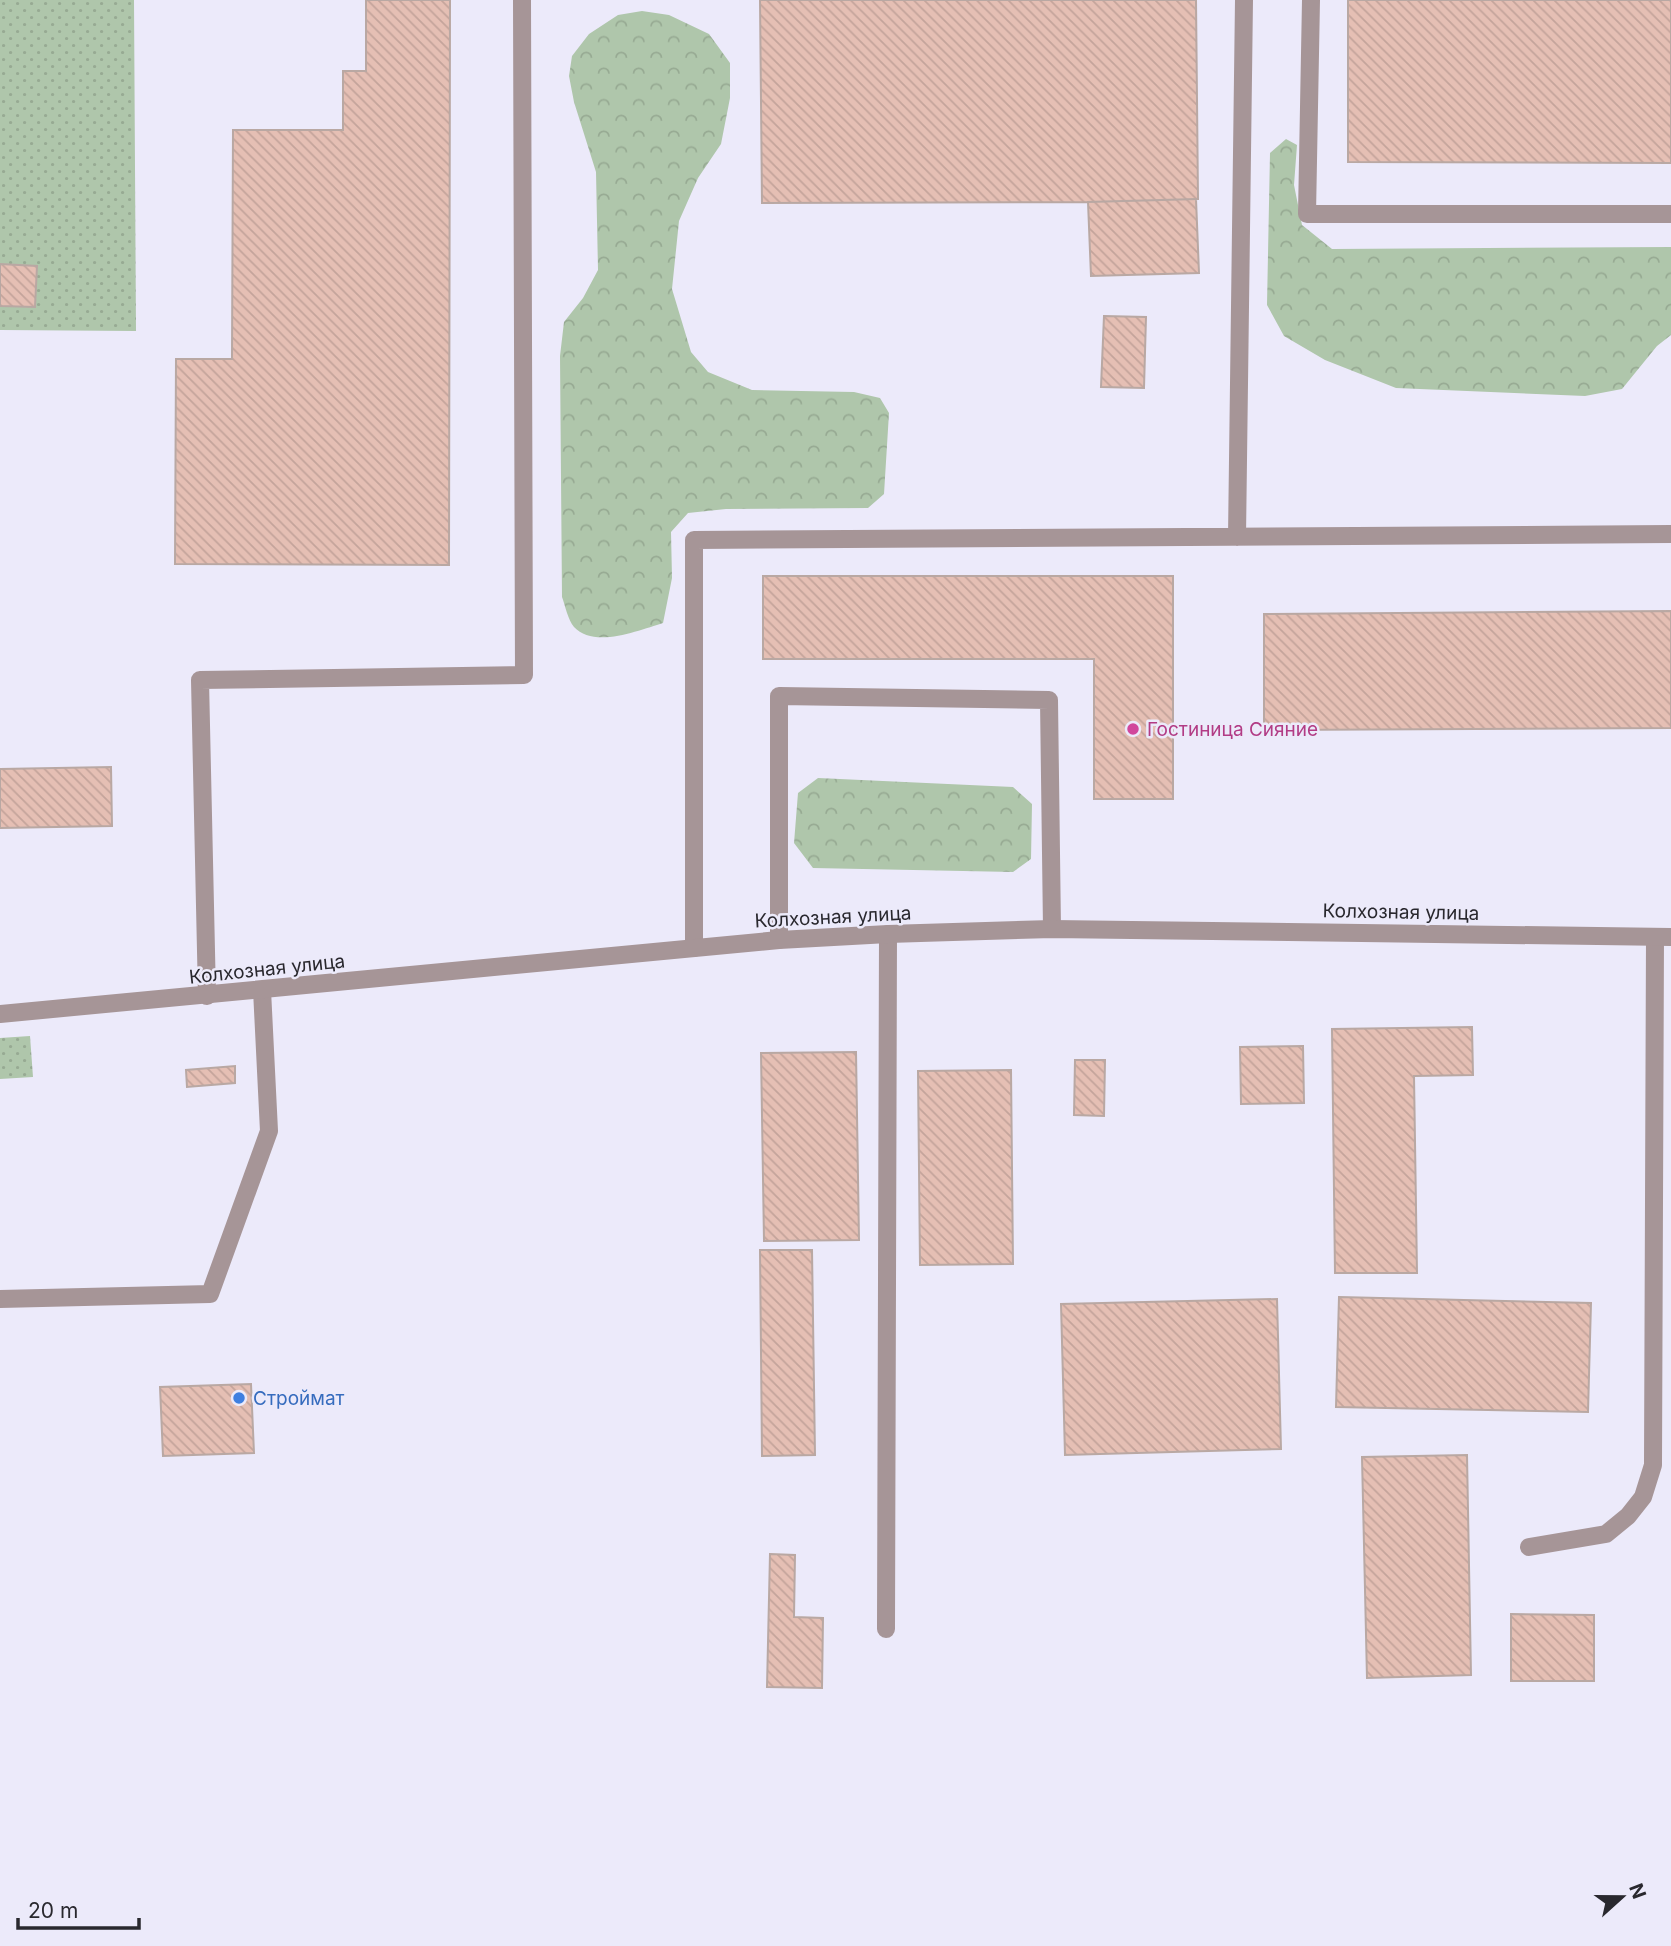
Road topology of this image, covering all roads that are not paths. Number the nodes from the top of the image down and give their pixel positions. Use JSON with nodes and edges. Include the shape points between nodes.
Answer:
{"nodes":[{"id":1,"x":522,"y":0,"type":"edge"},
{"id":2,"x":1244,"y":0,"type":"edge"},
{"id":3,"x":1311,"y":0,"type":"edge"},
{"id":4,"x":1671,"y":214,"type":"edge"},
{"id":5,"x":1671,"y":534,"type":"edge"},
{"id":6,"x":1237,"y":537,"type":"junction"},
{"id":7,"x":1052,"y":929,"type":"junction"},
{"id":8,"x":888,"y":933,"type":"junction"},
{"id":9,"x":1663,"y":937,"type":"edge"},
{"id":10,"x":779,"y":940,"type":"junction"},
{"id":11,"x":694,"y":948,"type":"junction"},
{"id":12,"x":262,"y":990,"type":"junction"},
{"id":13,"x":207,"y":996,"type":"junction"},
{"id":14,"x":0,"y":1014,"type":"edge"},
{"id":15,"x":0,"y":1299,"type":"edge"},
{"id":16,"x":1530,"y":1547,"type":"dead end"},
{"id":17,"x":886,"y":1629,"type":"dead end"}],
"edges":[{"from":1,"to":13,"type":"street","via":[[524,675],[200,680]]},
{"from":2,"to":6,"type":"street"},
{"from":3,"to":4,"type":"street","via":[[1307,214]]},
{"from":5,"to":6,"type":"street"},
{"from":6,"to":11,"type":"street","via":[[694,540]]},
{"from":7,"to":8,"type":"street","name":"Колхозная улица"},
{"from":7,"to":9,"type":"street","name":"Колхозная улица"},
{"from":7,"to":10,"type":"street","via":[[1049,700],[779,696]]},
{"from":8,"to":10,"type":"street","name":"Колхозная улица"},
{"from":8,"to":17,"type":"street"},
{"from":9,"to":16,"type":"street","via":[[1653,1465],[1643,1497],[1606,1534]]},
{"from":10,"to":11,"type":"street","name":"Колхозная улица"},
{"from":11,"to":12,"type":"street","name":"Колхозная улица"},
{"from":12,"to":13,"type":"street","name":"Колхозная улица"},
{"from":12,"to":15,"type":"street","via":[[269,1131],[210,1294]]},
{"from":13,"to":14,"type":"street","name":"Колхозная улица"}]}
